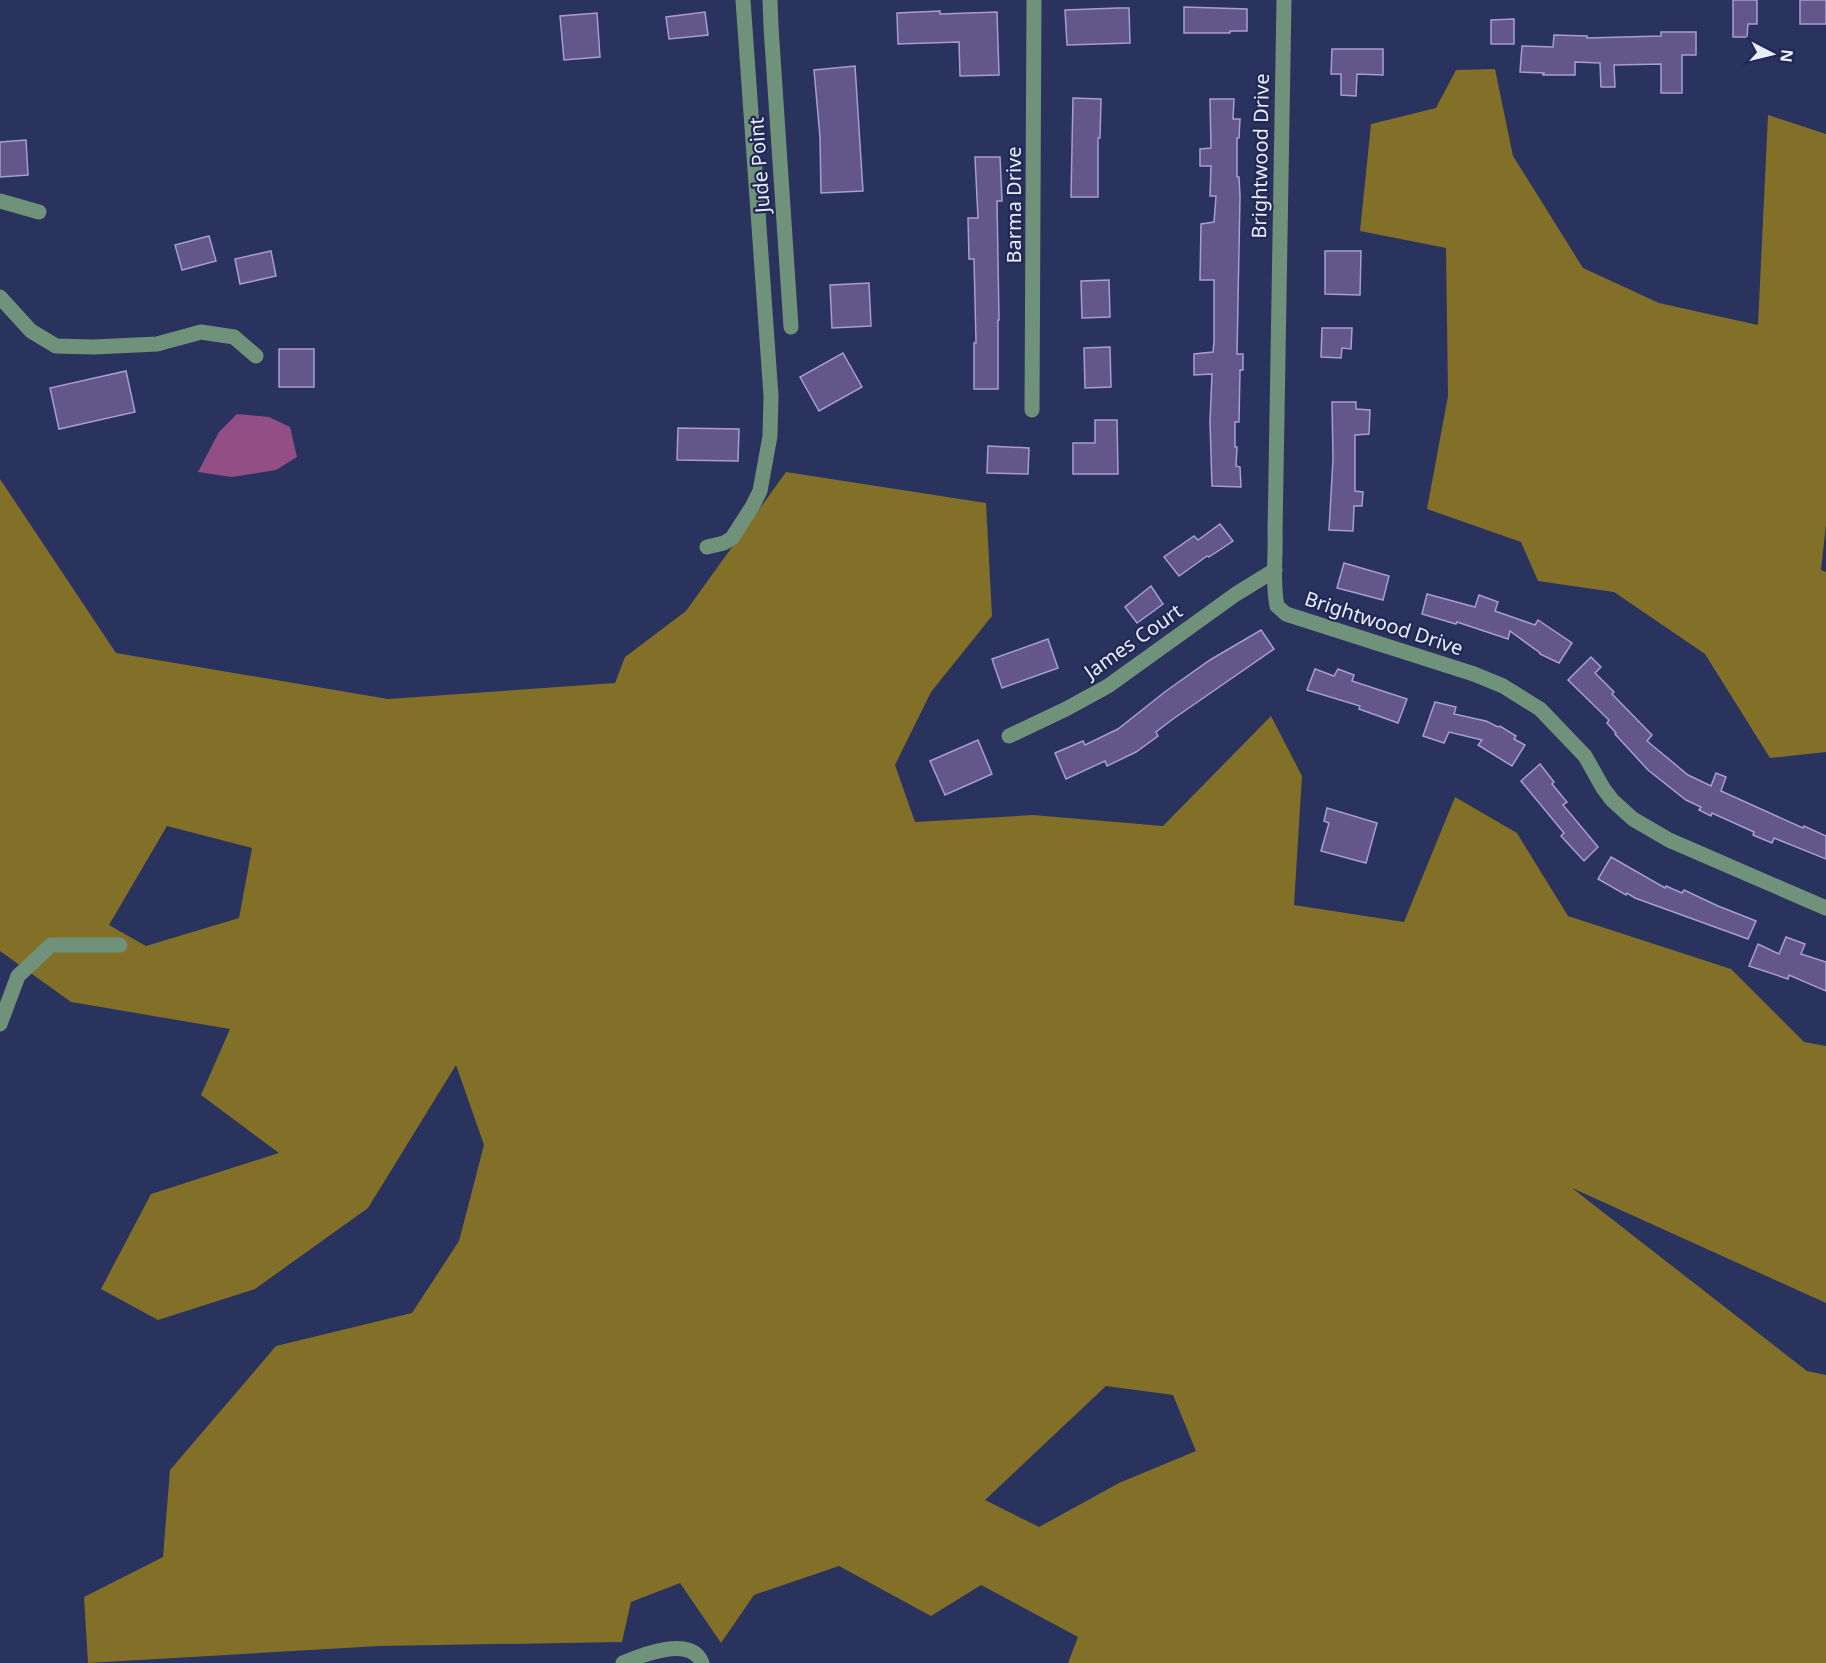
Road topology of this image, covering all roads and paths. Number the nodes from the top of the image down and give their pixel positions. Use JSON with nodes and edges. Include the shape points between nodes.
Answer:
{"nodes":[{"id":1,"x":743,"y":0,"type":"edge"},
{"id":2,"x":770,"y":0,"type":"edge"},
{"id":3,"x":1034,"y":0,"type":"edge"},
{"id":4,"x":1284,"y":0,"type":"edge"},
{"id":5,"x":0,"y":201,"type":"edge"},
{"id":6,"x":39,"y":212,"type":"dead end"},
{"id":7,"x":0,"y":297,"type":"edge"},
{"id":8,"x":791,"y":327,"type":"dead end"},
{"id":9,"x":256,"y":356,"type":"dead end"},
{"id":10,"x":1032,"y":410,"type":"dead end"},
{"id":11,"x":707,"y":547,"type":"dead end"},
{"id":12,"x":1275,"y":570,"type":"junction"},
{"id":13,"x":1009,"y":736,"type":"dead end"},
{"id":14,"x":1826,"y":908,"type":"edge"},
{"id":15,"x":120,"y":945,"type":"dead end"},
{"id":16,"x":0,"y":1024,"type":"edge"},
{"id":17,"x":623,"y":1663,"type":"edge"},
{"id":18,"x":702,"y":1663,"type":"edge"}],
"edges":[{"from":1,"to":11,"type":"street","via":[[771,396],[770,436],[764,478],[752,507],[732,538]]},
{"from":2,"to":8,"type":"street","name":"Jude Point"},
{"from":3,"to":10,"type":"street","name":"Barma Drive"},
{"from":4,"to":12,"type":"street","name":"Brightwood Drive"},
{"from":5,"to":6,"type":"street"},
{"from":7,"to":9,"type":"street","via":[[31,331],[56,346],[157,344],[201,332],[234,337]]},
{"from":12,"to":13,"type":"street","name":"James Court","via":[[1108,686]]},
{"from":12,"to":14,"type":"street","name":"Brightwood Drive","via":[[1277,606],[1286,614],[1503,686],[1540,709],[1563,732],[1585,756],[1612,800],[1633,819],[1669,840]]},
{"from":15,"to":16,"type":"street","via":[[51,945],[18,976]]},
{"from":17,"to":18,"type":"street","via":[[675,1649],[693,1651]]}]}
